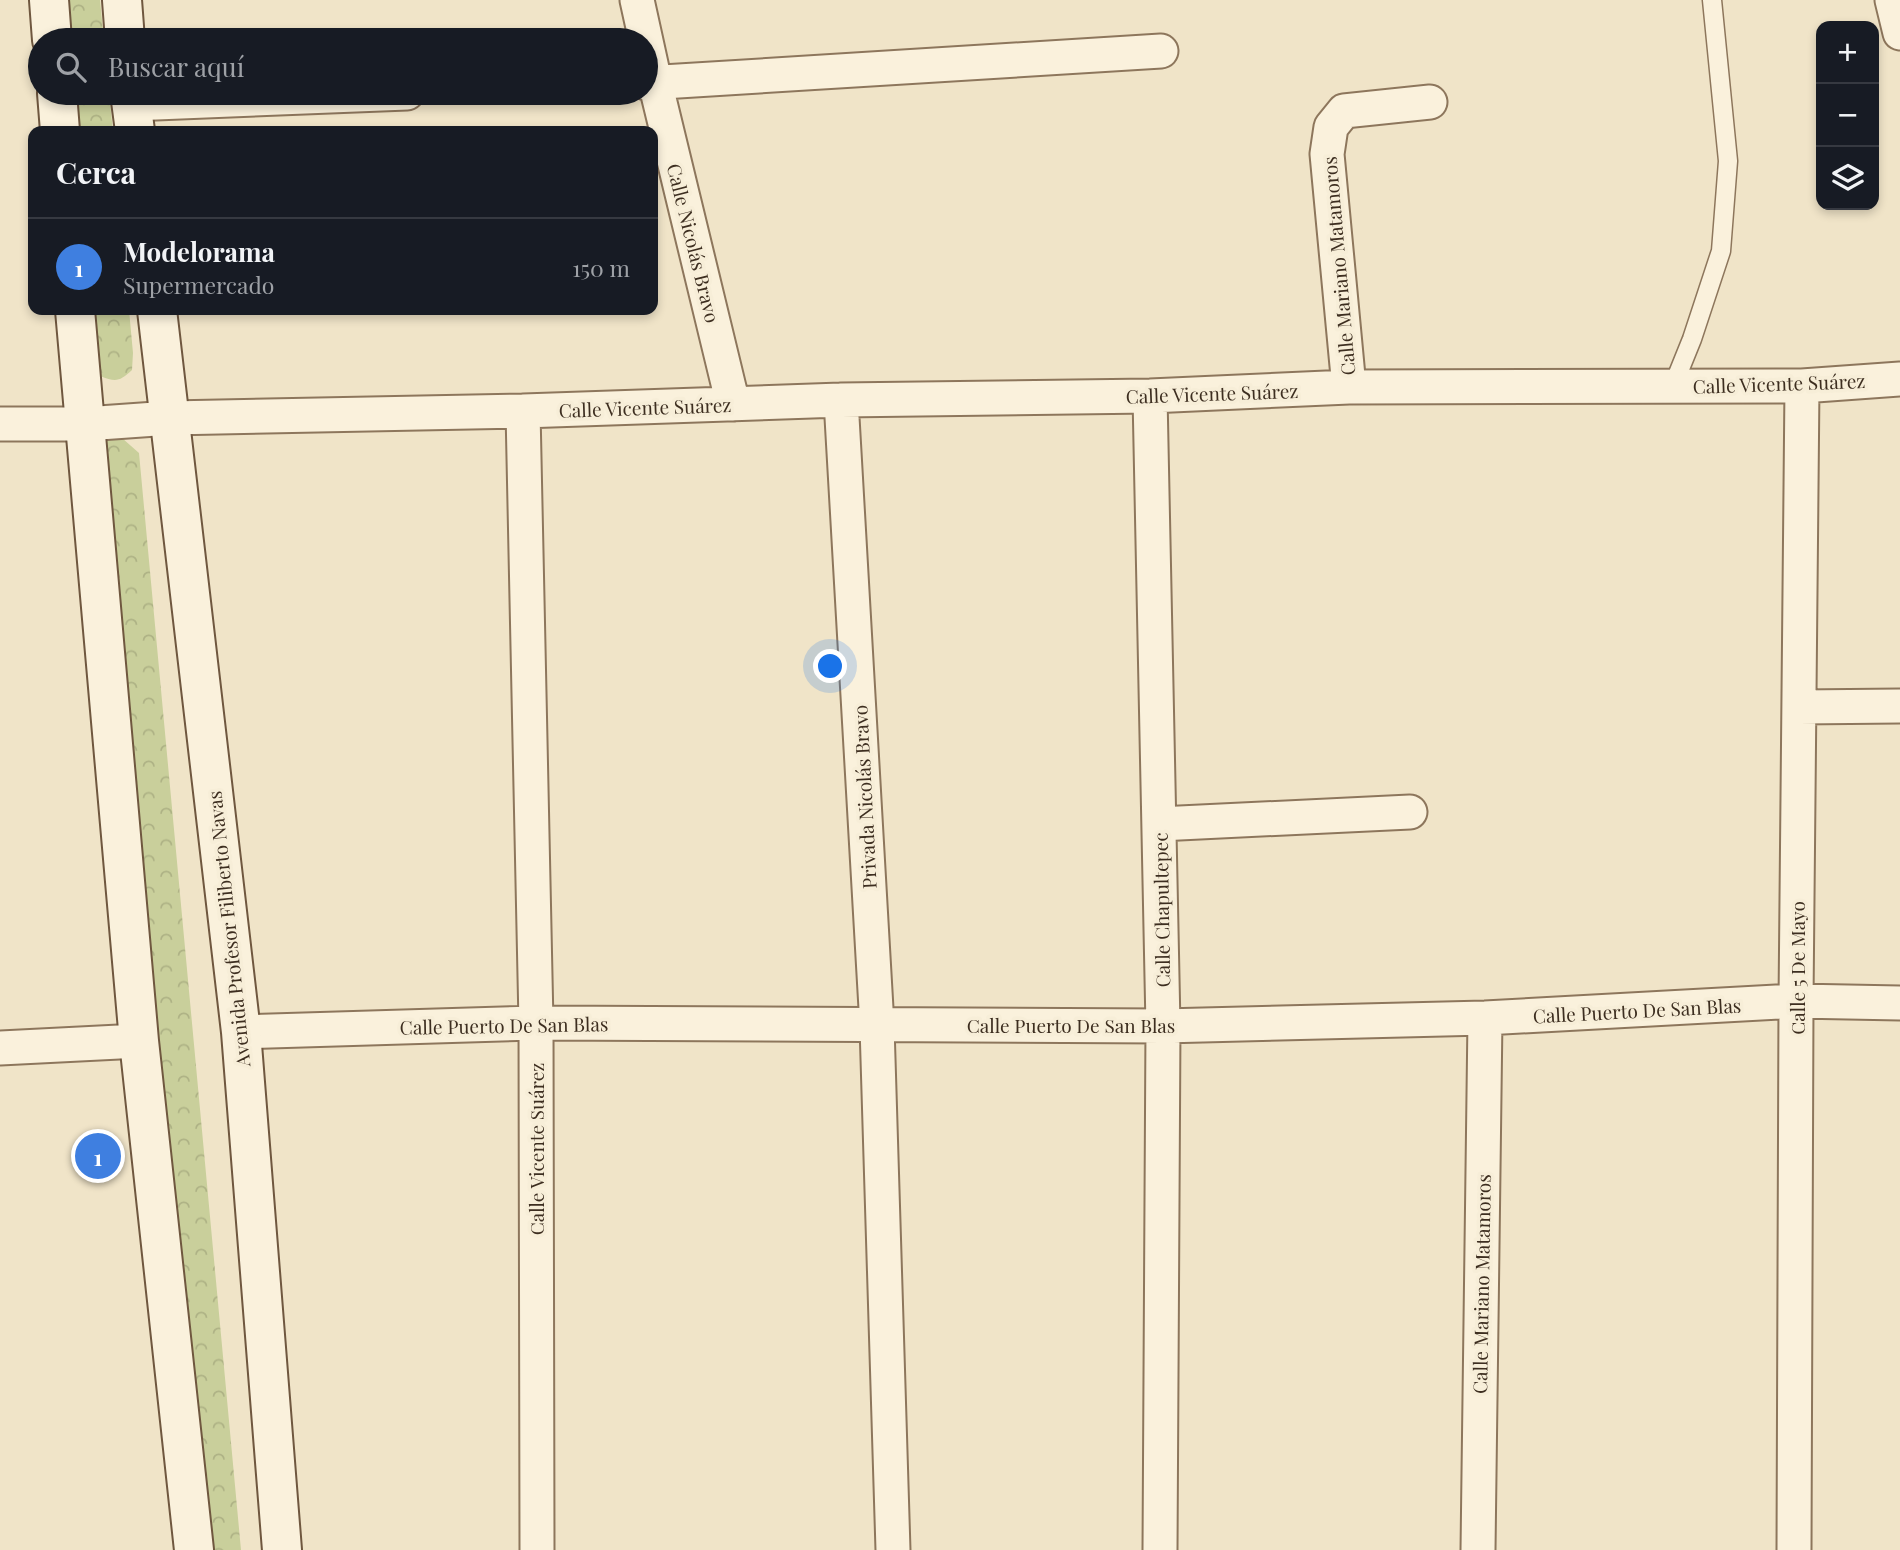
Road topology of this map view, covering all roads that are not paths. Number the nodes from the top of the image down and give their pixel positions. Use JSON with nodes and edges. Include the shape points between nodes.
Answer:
{"nodes":[{"id":1,"x":48,"y":0,"type":"edge"},
{"id":2,"x":122,"y":0,"type":"edge"},
{"id":3,"x":637,"y":0,"type":"edge"},
{"id":4,"x":1712,"y":0,"type":"edge"},
{"id":5,"x":1892,"y":0,"type":"edge"},
{"id":6,"x":51,"y":28,"type":"edge"},
{"id":7,"x":124,"y":28,"type":"edge"},
{"id":8,"x":641,"y":28,"type":"edge"},
{"id":9,"x":1900,"y":33,"type":"edge"},
{"id":10,"x":1161,"y":51,"type":"dead end"},
{"id":11,"x":658,"y":82,"type":"edge"},
{"id":12,"x":1430,"y":102,"type":"dead end"},
{"id":13,"x":58,"y":105,"type":"edge"},
{"id":14,"x":201,"y":105,"type":"edge"},
{"id":15,"x":656,"y":105,"type":"edge"},
{"id":16,"x":132,"y":109,"type":"edge"},
{"id":17,"x":60,"y":126,"type":"edge"},
{"id":18,"x":75,"y":315,"type":"edge"},
{"id":19,"x":158,"y":315,"type":"edge"},
{"id":20,"x":1900,"y":379,"type":"edge"},
{"id":21,"x":1673,"y":386,"type":"junction"},
{"id":22,"x":1802,"y":386,"type":"junction"},
{"id":23,"x":1349,"y":387,"type":"junction"},
{"id":24,"x":1150,"y":396,"type":"junction"},
{"id":25,"x":841,"y":400,"type":"junction"},
{"id":26,"x":733,"y":404,"type":"junction"},
{"id":27,"x":523,"y":411,"type":"junction"},
{"id":28,"x":170,"y":418,"type":"junction"},
{"id":29,"x":0,"y":424,"type":"edge"},
{"id":30,"x":85,"y":424,"type":"junction"},
{"id":31,"x":1900,"y":706,"type":"edge"},
{"id":32,"x":1799,"y":707,"type":"junction"},
{"id":33,"x":1410,"y":812,"type":"dead end"},
{"id":34,"x":1159,"y":824,"type":"junction"},
{"id":35,"x":1796,"y":1001,"type":"junction"},
{"id":36,"x":1900,"y":1003,"type":"edge"},
{"id":37,"x":1485,"y":1018,"type":"junction"},
{"id":38,"x":536,"y":1023,"type":"junction"},
{"id":39,"x":877,"y":1026,"type":"junction"},
{"id":40,"x":1163,"y":1026,"type":"junction"},
{"id":41,"x":241,"y":1032,"type":"junction"},
{"id":42,"x":139,"y":1041,"type":"junction"},
{"id":43,"x":0,"y":1048,"type":"edge"},
{"id":44,"x":194,"y":1550,"type":"edge"},
{"id":45,"x":282,"y":1550,"type":"edge"},
{"id":46,"x":537,"y":1550,"type":"edge"},
{"id":47,"x":893,"y":1550,"type":"edge"},
{"id":48,"x":1160,"y":1550,"type":"edge"},
{"id":49,"x":1478,"y":1550,"type":"edge"},
{"id":50,"x":1794,"y":1550,"type":"edge"}],
"edges":[{"from":1,"to":6,"type":"main road"},
{"from":2,"to":7,"type":"main road"},
{"from":3,"to":8,"type":"street","name":"Calle Nicolás Bravo"},
{"from":4,"to":21,"type":"lane","via":[[1728,161],[1721,251]]},
{"from":5,"to":9,"type":"street"},
{"from":10,"to":11,"type":"street"},
{"from":12,"to":23,"type":"street","name":"Calle Mariano Matamoros","via":[[1344,111],[1332,127],[1327,153]]},
{"from":13,"to":17,"type":"main road"},
{"from":14,"to":16,"type":"street"},
{"from":15,"to":26,"type":"street","name":"Calle Nicolás Bravo"},
{"from":18,"to":30,"type":"main road"},
{"from":19,"to":28,"type":"main road","name":"Avenida Profesor Filiberto Navas"},
{"from":20,"to":22,"type":"street","name":"Calle Vicente Suárez"},
{"from":21,"to":22,"type":"street","name":"Calle Vicente Suárez"},
{"from":21,"to":23,"type":"street","name":"Calle Vicente Suárez"},
{"from":22,"to":32,"type":"street","name":"Calle 5 De Mayo"},
{"from":23,"to":24,"type":"street","name":"Calle Vicente Suárez"},
{"from":24,"to":25,"type":"street","name":"Calle Vicente Suárez"},
{"from":24,"to":34,"type":"street","name":"Calle Chapultepec"},
{"from":25,"to":26,"type":"street","name":"Calle Vicente Suárez"},
{"from":25,"to":39,"type":"street","name":"Privada Nicolás Bravo"},
{"from":26,"to":27,"type":"street","name":"Calle Vicente Suárez"},
{"from":27,"to":28,"type":"street","name":"Calle Vicente Suárez"},
{"from":27,"to":38,"type":"street","name":"Calle Vicente Suárez"},
{"from":28,"to":30,"type":"street","name":"Calle Vicente Suárez"},
{"from":28,"to":41,"type":"main road","name":"Avenida Profesor Filiberto Navas"},
{"from":29,"to":30,"type":"street","name":"Calle Vicente Suárez"},
{"from":30,"to":42,"type":"main road"},
{"from":31,"to":32,"type":"street"},
{"from":32,"to":35,"type":"street","name":"Calle 5 De Mayo"},
{"from":33,"to":34,"type":"street"},
{"from":34,"to":40,"type":"street","name":"Calle Chapultepec"},
{"from":35,"to":36,"type":"street","name":"Calle Puerto De San Blas"},
{"from":35,"to":37,"type":"street","name":"Calle Puerto De San Blas"},
{"from":35,"to":50,"type":"street","name":"Calle 5 De Mayo"},
{"from":37,"to":40,"type":"street","name":"Calle Puerto De San Blas"},
{"from":37,"to":49,"type":"street","name":"Calle Mariano Matamoros"},
{"from":38,"to":39,"type":"street","name":"Calle Puerto De San Blas"},
{"from":38,"to":41,"type":"street","name":"Calle Puerto De San Blas"},
{"from":38,"to":46,"type":"street","name":"Calle Vicente Suárez"},
{"from":39,"to":40,"type":"street","name":"Calle Puerto De San Blas"},
{"from":39,"to":47,"type":"street","name":"Privada Nicolás Bravo"},
{"from":40,"to":48,"type":"street","name":"Calle Chapultepec"},
{"from":41,"to":45,"type":"main road","name":"Avenida Profesor Filiberto Navas"},
{"from":42,"to":43,"type":"street"},
{"from":42,"to":44,"type":"main road"}]}
